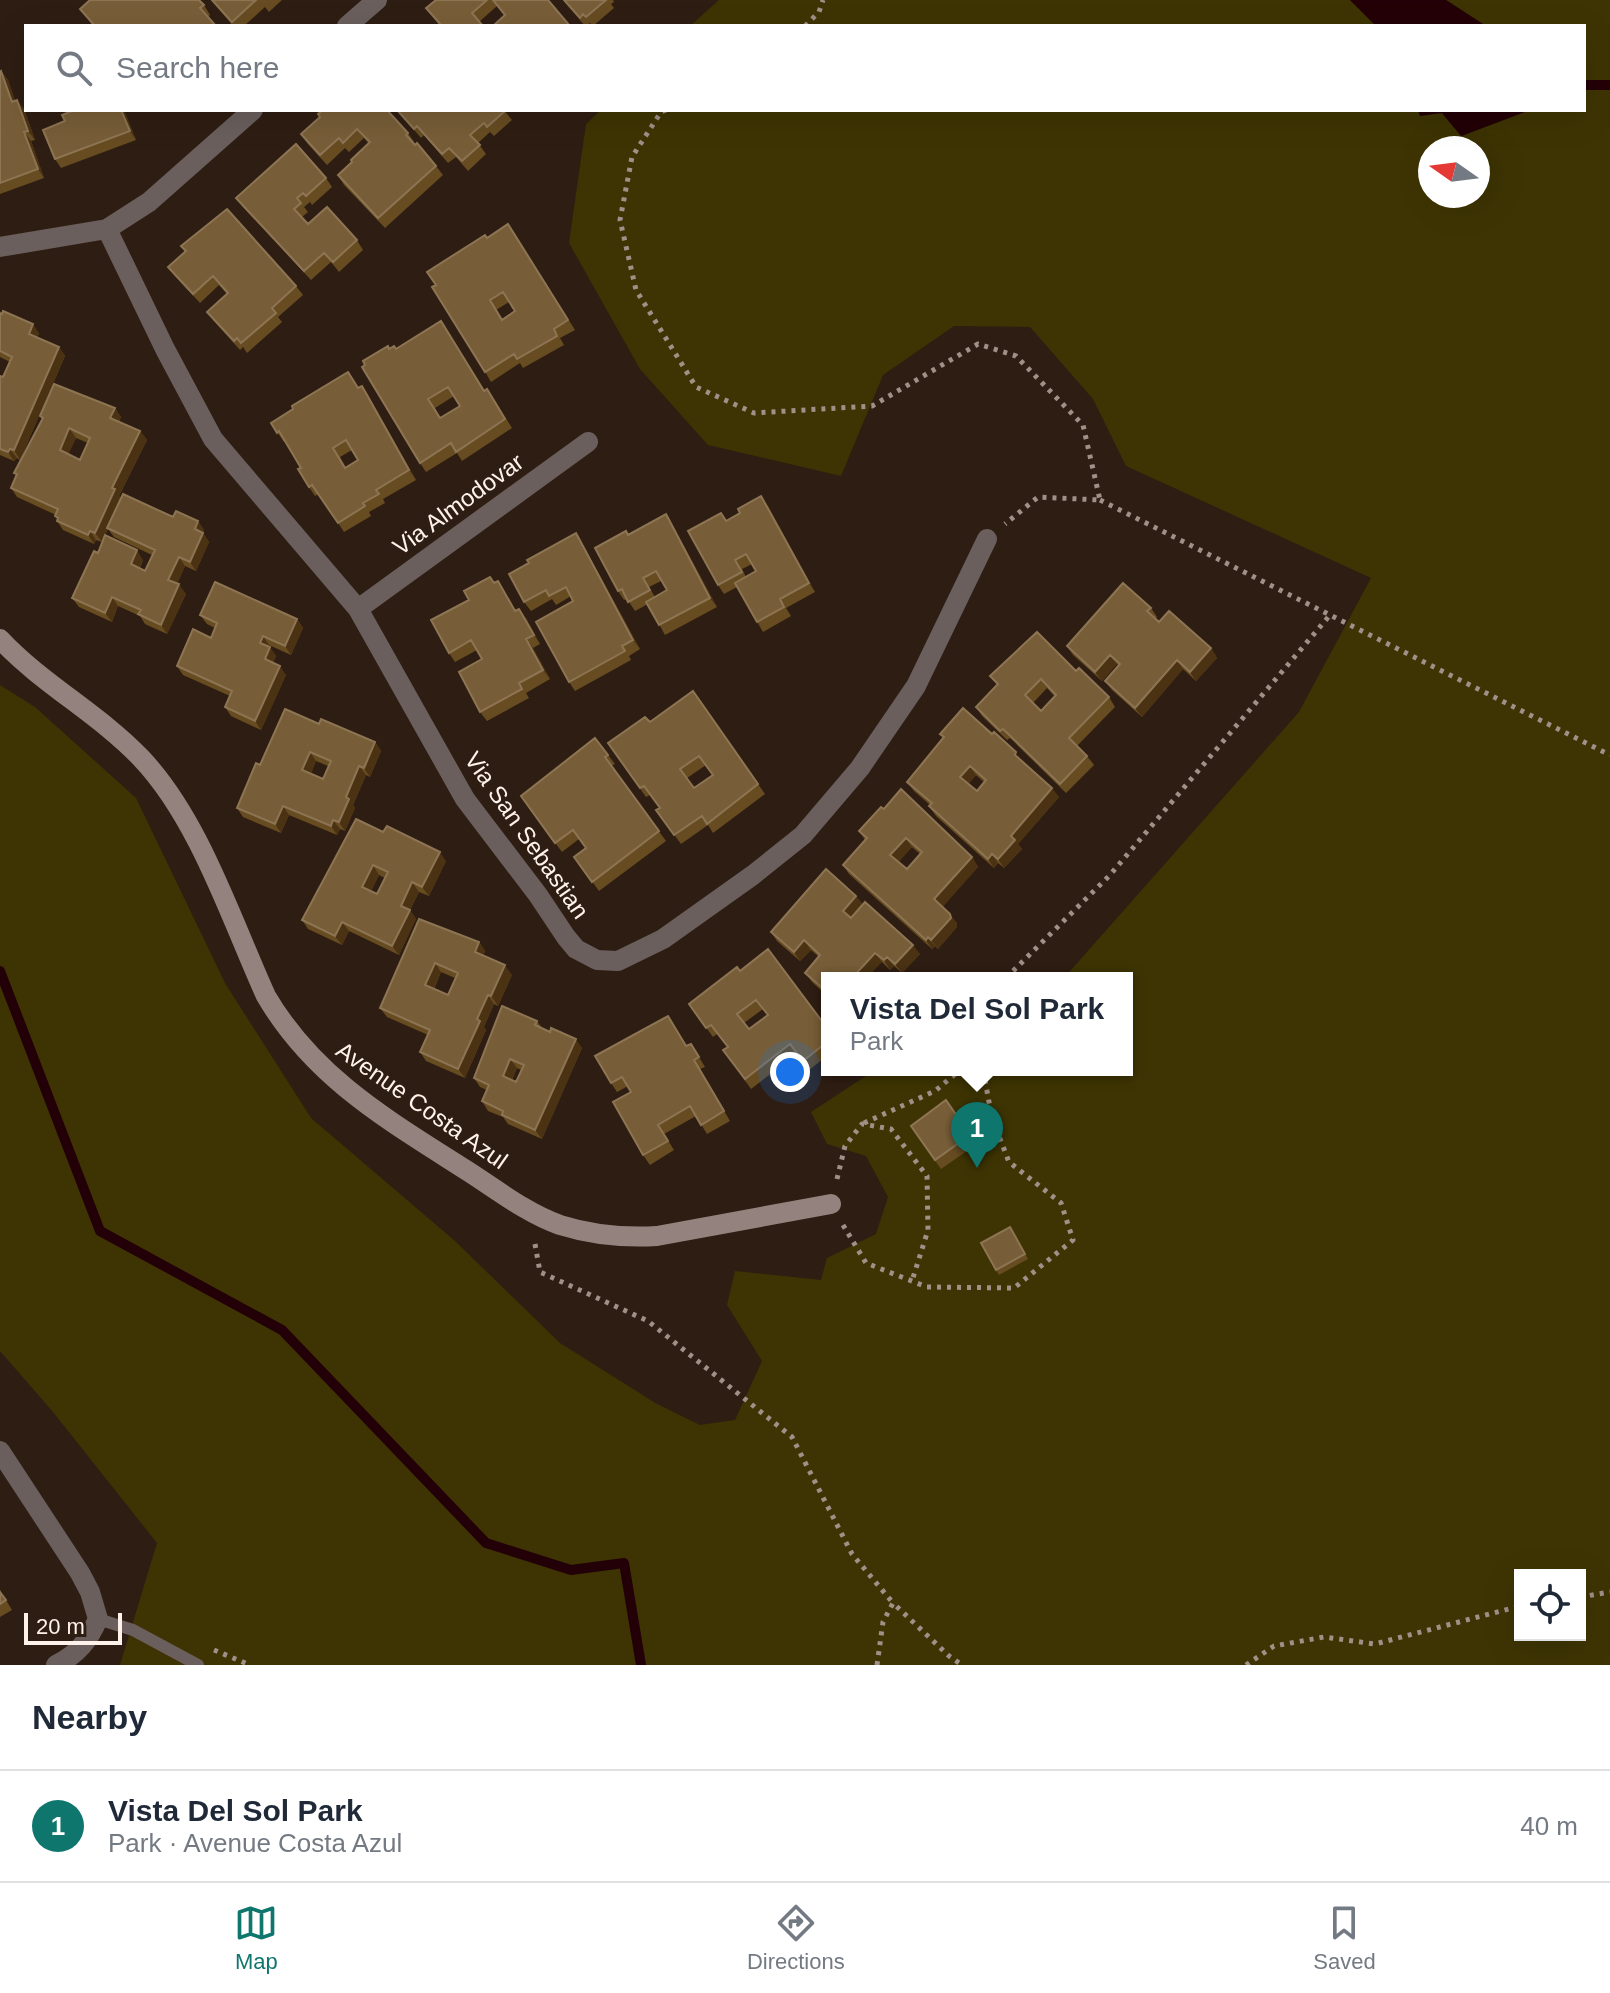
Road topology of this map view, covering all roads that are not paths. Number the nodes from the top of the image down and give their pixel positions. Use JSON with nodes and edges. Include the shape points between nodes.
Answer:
{"nodes":[{"id":1,"x":377,"y":0,"type":"edge"},
{"id":2,"x":349,"y":24,"type":"edge"},
{"id":3,"x":251,"y":112,"type":"edge"},
{"id":4,"x":107,"y":229,"type":"junction"},
{"id":5,"x":0,"y":247,"type":"edge"},
{"id":6,"x":588,"y":442,"type":"dead end"},
{"id":7,"x":987,"y":539,"type":"road end"},
{"id":8,"x":358,"y":609,"type":"junction"},
{"id":9,"x":0,"y":639,"type":"edge"},
{"id":10,"x":831,"y":1204,"type":"road end"},
{"id":11,"x":0,"y":1451,"type":"edge"},
{"id":12,"x":98,"y":1619,"type":"junction"},
{"id":13,"x":56,"y":1665,"type":"edge"},
{"id":14,"x":198,"y":1665,"type":"edge"}],
"edges":[{"from":1,"to":2,"type":"street"},
{"from":3,"to":4,"type":"street","via":[[149,202]]},
{"from":4,"to":5,"type":"street"},
{"from":4,"to":8,"type":"street","name":"Via San Sebastian","via":[[213,439]]},
{"from":6,"to":8,"type":"street","name":"Via Almodovar"},
{"from":7,"to":8,"type":"street","name":"Via San Sebastian","via":[[916,686],[860,768],[803,835],[663,939],[618,961],[597,960],[566,937],[465,799]]},
{"from":9,"to":10,"type":"street","name":"Avenue Costa Azul","via":[[41,678],[120,737],[157,776],[204,858],[278,1017],[306,1053],[375,1110],[531,1212],[577,1229],[657,1236]]},
{"from":11,"to":12,"type":"street","via":[[80,1573]]},
{"from":12,"to":13,"type":"street","via":[[88,1640]]},
{"from":12,"to":14,"type":"lane","via":[[133,1630]]}]}
